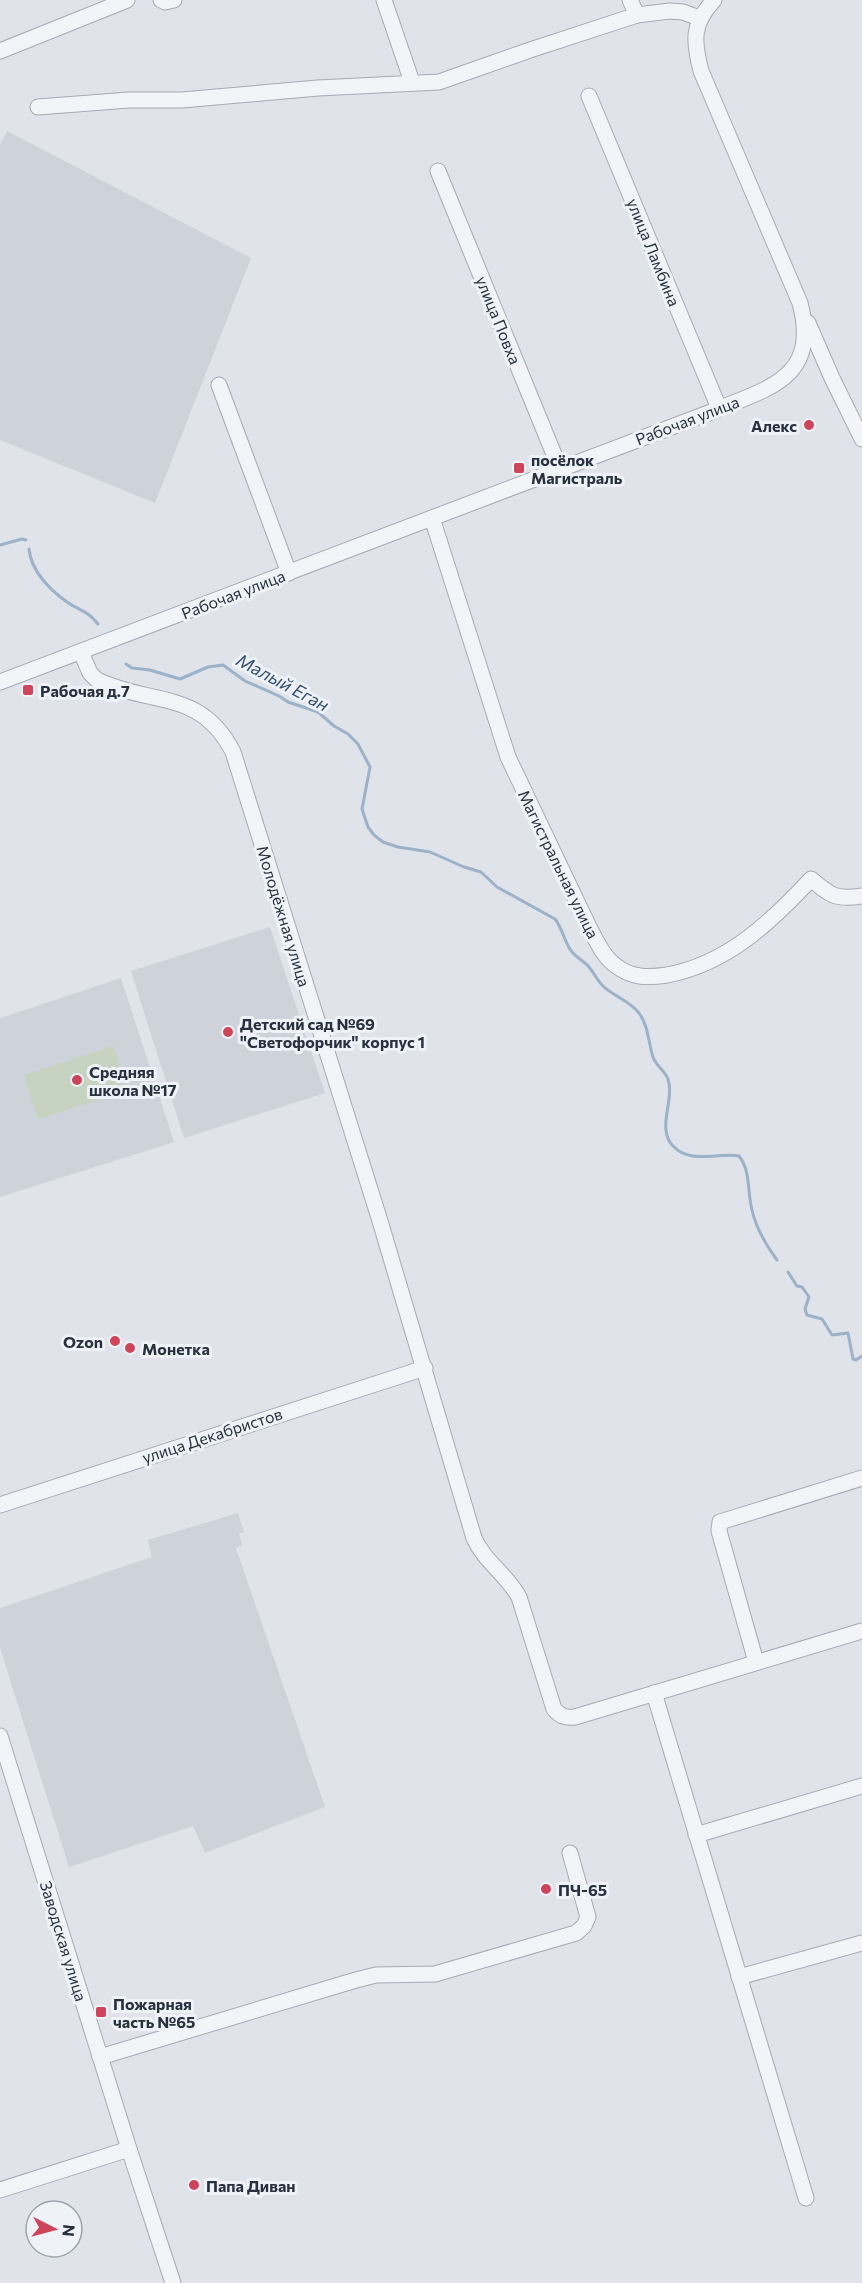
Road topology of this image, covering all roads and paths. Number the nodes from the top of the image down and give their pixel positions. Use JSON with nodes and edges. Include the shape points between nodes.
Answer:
{"nodes":[{"id":1,"x":127,"y":0,"type":"edge"},
{"id":2,"x":161,"y":0,"type":"edge"},
{"id":3,"x":174,"y":0,"type":"edge"},
{"id":4,"x":384,"y":0,"type":"edge"},
{"id":5,"x":630,"y":0,"type":"edge"},
{"id":6,"x":714,"y":0,"type":"edge"},
{"id":7,"x":637,"y":15,"type":"junction"},
{"id":8,"x":699,"y":18,"type":"junction"},
{"id":9,"x":0,"y":51,"type":"edge"},
{"id":10,"x":412,"y":82,"type":"junction"},
{"id":11,"x":590,"y":96,"type":"dead end"},
{"id":12,"x":38,"y":107,"type":"dead end"},
{"id":13,"x":438,"y":171,"type":"dead end"},
{"id":14,"x":800,"y":303,"type":"junction"},
{"id":15,"x":219,"y":385,"type":"dead end"},
{"id":16,"x":718,"y":408,"type":"junction"},
{"id":17,"x":862,"y":439,"type":"edge"},
{"id":18,"x":560,"y":469,"type":"junction"},
{"id":19,"x":432,"y":518,"type":"junction"},
{"id":20,"x":289,"y":573,"type":"junction"},
{"id":21,"x":81,"y":652,"type":"junction"},
{"id":22,"x":0,"y":682,"type":"edge"},
{"id":23,"x":862,"y":896,"type":"edge"},
{"id":24,"x":425,"y":1368,"type":"junction"},
{"id":25,"x":862,"y":1478,"type":"edge"},
{"id":26,"x":0,"y":1504,"type":"edge"},
{"id":27,"x":862,"y":1630,"type":"edge"},
{"id":28,"x":756,"y":1662,"type":"junction"},
{"id":29,"x":654,"y":1693,"type":"junction"},
{"id":30,"x":0,"y":1736,"type":"edge"},
{"id":31,"x":862,"y":1786,"type":"edge"},
{"id":32,"x":696,"y":1834,"type":"junction"},
{"id":33,"x":570,"y":1853,"type":"dead end"},
{"id":34,"x":862,"y":1943,"type":"edge"},
{"id":35,"x":739,"y":1977,"type":"junction"},
{"id":36,"x":100,"y":2057,"type":"junction"},
{"id":37,"x":129,"y":2149,"type":"junction"},
{"id":38,"x":0,"y":2190,"type":"edge"},
{"id":39,"x":806,"y":2199,"type":"dead end"},
{"id":40,"x":173,"y":2283,"type":"edge"}],
"edges":[{"from":1,"to":9,"type":"street"},
{"from":2,"to":3,"type":"street"},
{"from":4,"to":10,"type":"street"},
{"from":5,"to":7,"type":"street"},
{"from":6,"to":8,"type":"street"},
{"from":7,"to":8,"type":"street","via":[[670,11]]},
{"from":7,"to":10,"type":"street","via":[[439,82]]},
{"from":8,"to":14,"type":"street","name":"Рабочая улица","via":[[695,34],[701,70]]},
{"from":10,"to":12,"type":"street"},
{"from":11,"to":16,"type":"street","name":"улица Ламбина"},
{"from":13,"to":18,"type":"street","name":"улица Повха"},
{"from":14,"to":16,"type":"street","name":"Рабочая улица","via":[[805,339],[796,365],[768,388]]},
{"from":14,"to":17,"type":"street"},
{"from":15,"to":20,"type":"street"},
{"from":16,"to":18,"type":"street","name":"Рабочая улица"},
{"from":18,"to":19,"type":"street","name":"Рабочая улица"},
{"from":19,"to":20,"type":"street","name":"Рабочая улица"},
{"from":19,"to":23,"type":"street","name":"Магистральная улица","via":[[508,757],[589,927],[614,965],[632,976],[653,977],[718,957],[766,923],[811,879],[834,897]]},
{"from":20,"to":21,"type":"street","name":"Рабочая улица"},
{"from":21,"to":22,"type":"street","name":"Рабочая улица"},
{"from":21,"to":24,"type":"street","name":"Молодёжная улица","via":[[97,680],[204,714],[221,731],[233,752]]},
{"from":24,"to":26,"type":"street","name":"улица Декабристов"},
{"from":24,"to":29,"type":"street","name":"Молодёжная улица","via":[[478,1549],[519,1597],[554,1709],[566,1718],[575,1717]]},
{"from":25,"to":28,"type":"street","via":[[720,1522],[719,1531]]},
{"from":27,"to":28,"type":"street"},
{"from":28,"to":29,"type":"street"},
{"from":29,"to":32,"type":"street"},
{"from":30,"to":36,"type":"street","name":"Заводская улица"},
{"from":31,"to":32,"type":"street"},
{"from":32,"to":35,"type":"street"},
{"from":33,"to":36,"type":"street","via":[[588,1917],[576,1933],[435,1974],[376,1975],[356,1980]]},
{"from":34,"to":35,"type":"street"},
{"from":35,"to":39,"type":"street"},
{"from":36,"to":37,"type":"street","name":"Заводская улица"},
{"from":37,"to":38,"type":"street"},
{"from":37,"to":40,"type":"street","name":"Заводская улица"}]}
